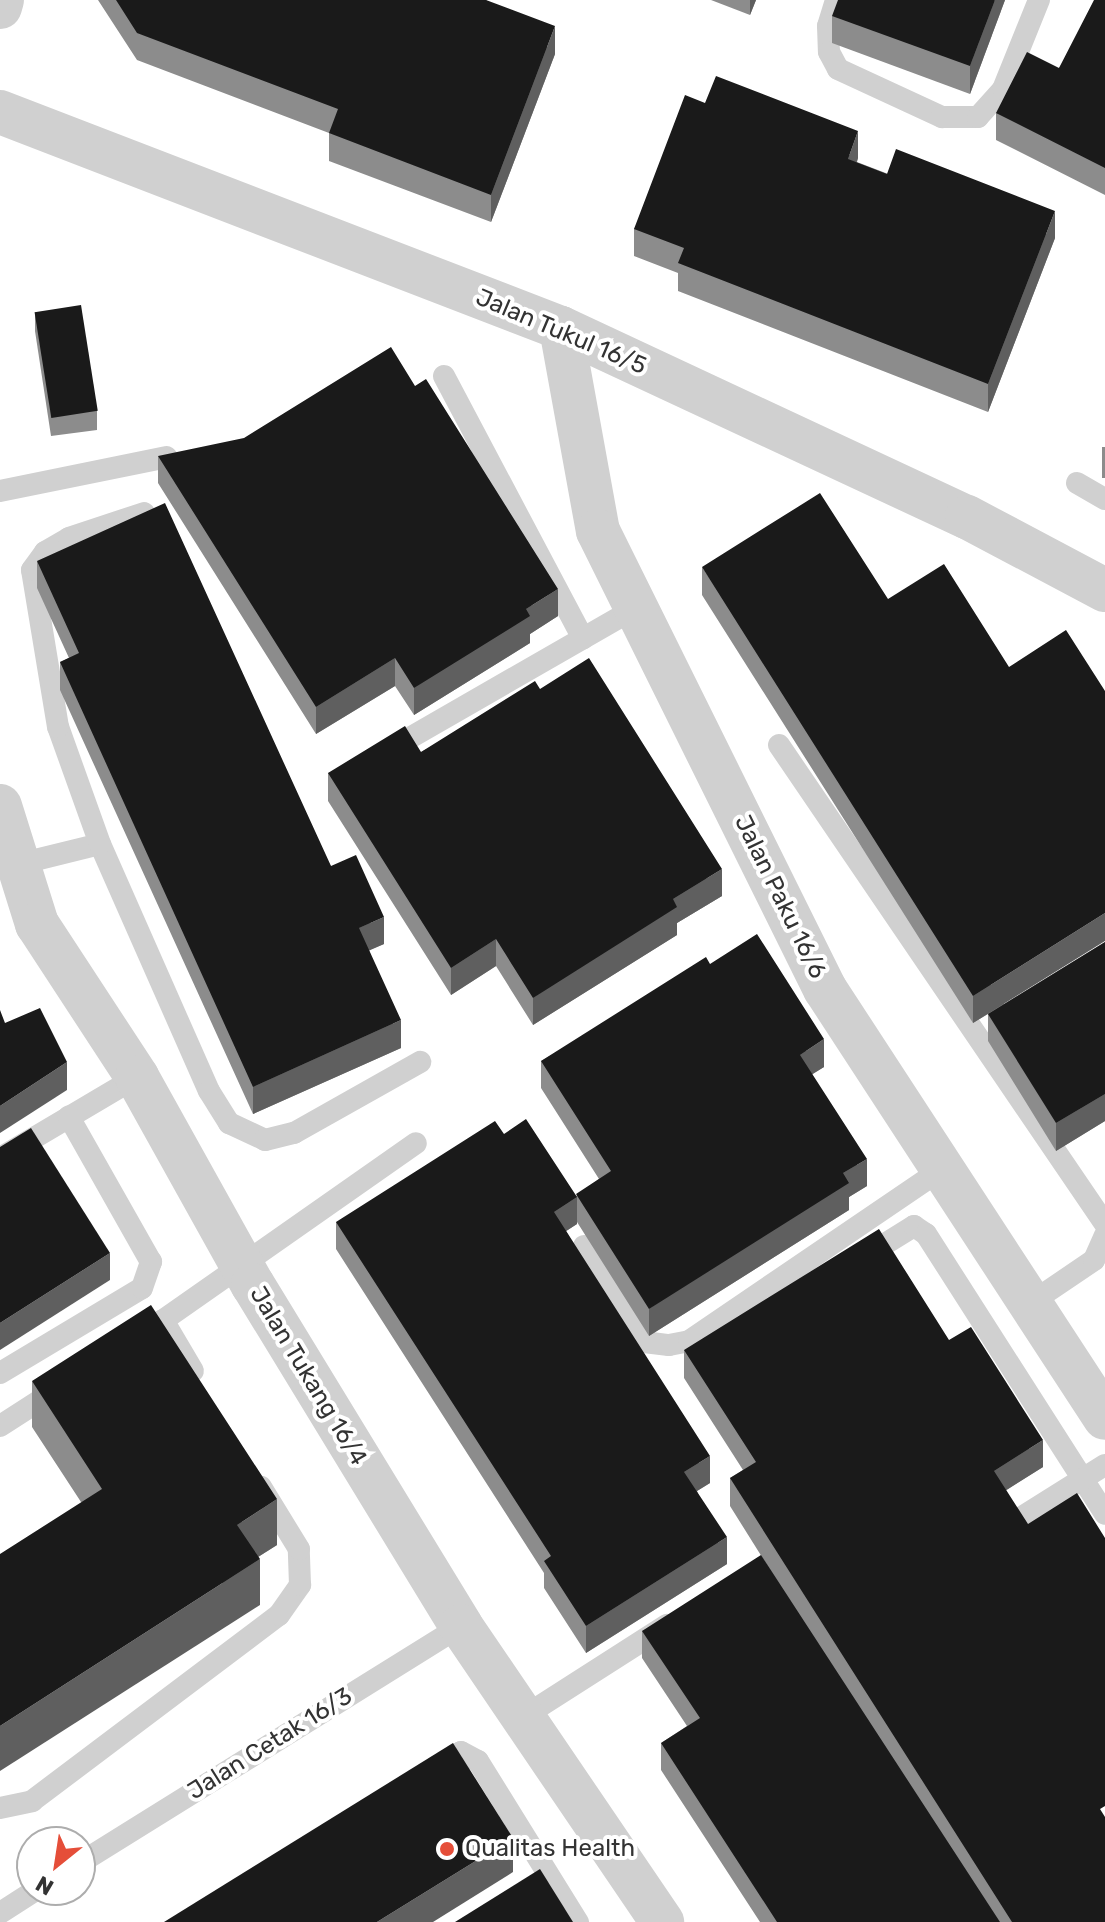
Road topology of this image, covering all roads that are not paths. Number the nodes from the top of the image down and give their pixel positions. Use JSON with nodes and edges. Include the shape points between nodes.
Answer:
{"nodes":[{"id":1,"x":2,"y":0,"type":"edge"},
{"id":2,"x":836,"y":0,"type":"edge"},
{"id":3,"x":1039,"y":0,"type":"edge"},
{"id":4,"x":0,"y":7,"type":"edge"},
{"id":5,"x":0,"y":112,"type":"edge"},
{"id":6,"x":561,"y":328,"type":"junction"},
{"id":7,"x":444,"y":376,"type":"dead end"},
{"id":8,"x":167,"y":457,"type":"edge"},
{"id":9,"x":1077,"y":483,"type":"dead end"},
{"id":10,"x":0,"y":491,"type":"edge"},
{"id":11,"x":1105,"y":499,"type":"edge"},
{"id":12,"x":144,"y":513,"type":"edge"},
{"id":13,"x":1105,"y":590,"type":"edge"},
{"id":14,"x":636,"y":608,"type":"junction"},
{"id":15,"x":583,"y":638,"type":"junction"},
{"id":16,"x":779,"y":745,"type":"dead end"},
{"id":17,"x":370,"y":760,"type":"edge"},
{"id":18,"x":0,"y":806,"type":"edge"},
{"id":19,"x":100,"y":844,"type":"junction"},
{"id":20,"x":19,"y":864,"type":"junction"},
{"id":21,"x":1003,"y":1023,"type":"edge"},
{"id":22,"x":978,"y":1037,"type":"junction"},
{"id":23,"x":420,"y":1062,"type":"dead end"},
{"id":24,"x":137,"y":1077,"type":"junction"},
{"id":25,"x":69,"y":1117,"type":"junction"},
{"id":26,"x":416,"y":1143,"type":"dead end"},
{"id":27,"x":0,"y":1158,"type":"edge"},
{"id":28,"x":944,"y":1168,"type":"junction"},
{"id":29,"x":1105,"y":1224,"type":"edge"},
{"id":30,"x":1105,"y":1235,"type":"edge"},
{"id":31,"x":584,"y":1246,"type":"dead end"},
{"id":32,"x":243,"y":1268,"type":"junction"},
{"id":33,"x":842,"y":1271,"type":"edge"},
{"id":34,"x":1032,"y":1302,"type":"junction"},
{"id":35,"x":163,"y":1320,"type":"junction"},
{"id":36,"x":138,"y":1337,"type":"edge"},
{"id":37,"x":0,"y":1373,"type":"edge"},
{"id":38,"x":75,"y":1377,"type":"edge"},
{"id":39,"x":203,"y":1388,"type":"edge"},
{"id":40,"x":1101,"y":1403,"type":"edge"},
{"id":41,"x":0,"y":1426,"type":"edge"},
{"id":42,"x":1105,"y":1465,"type":"edge"},
{"id":43,"x":251,"y":1469,"type":"edge"},
{"id":44,"x":1082,"y":1479,"type":"junction"},
{"id":45,"x":1105,"y":1514,"type":"edge"},
{"id":46,"x":977,"y":1545,"type":"edge"},
{"id":47,"x":690,"y":1610,"type":"edge"},
{"id":48,"x":461,"y":1626,"type":"junction"},
{"id":49,"x":523,"y":1717,"type":"junction"},
{"id":50,"x":420,"y":1777,"type":"edge"},
{"id":51,"x":0,"y":1808,"type":"edge"},
{"id":52,"x":96,"y":1853,"type":"edge"},
{"id":53,"x":578,"y":1922,"type":"edge"},
{"id":54,"x":662,"y":1922,"type":"edge"}],
"edges":[{"from":1,"to":4,"type":"street"},
{"from":2,"to":3,"type":"lane","via":[[828,26],[829,52],[838,69],[942,117],[978,117],[1003,89]]},
{"from":5,"to":6,"type":"street","name":"Jalan Tukul 16/5"},
{"from":6,"to":13,"type":"street","name":"Jalan Tukul 16/5","via":[[967,517]]},
{"from":6,"to":14,"type":"street","name":"Jalan Paku 16/6","via":[[598,531]]},
{"from":7,"to":15,"type":"lane"},
{"from":8,"to":10,"type":"lane"},
{"from":9,"to":11,"type":"lane"},
{"from":12,"to":19,"type":"lane","via":[[69,538],[45,552],[32,570],[58,727]]},
{"from":14,"to":15,"type":"lane"},
{"from":14,"to":28,"type":"street","name":"Jalan Paku 16/6","via":[[825,989]]},
{"from":15,"to":17,"type":"lane"},
{"from":16,"to":22,"type":"lane"},
{"from":18,"to":20,"type":"street","name":"Jalan Tukang 16/4"},
{"from":19,"to":20,"type":"lane"},
{"from":19,"to":23,"type":"lane","via":[[209,1091],[229,1123],[265,1140],[294,1133]]},
{"from":20,"to":24,"type":"street","name":"Jalan Tukang 16/4","via":[[37,924]]},
{"from":21,"to":22,"type":"lane"},
{"from":22,"to":29,"type":"lane"},
{"from":24,"to":25,"type":"lane"},
{"from":24,"to":32,"type":"street","name":"Jalan Tukang 16/4"},
{"from":25,"to":27,"type":"lane"},
{"from":25,"to":37,"type":"lane","via":[[151,1262],[142,1288]]},
{"from":26,"to":32,"type":"lane"},
{"from":28,"to":31,"type":"lane","via":[[689,1341],[644,1342]]},
{"from":28,"to":34,"type":"street","name":"Jalan Paku 16/6"},
{"from":30,"to":34,"type":"lane","via":[[1094,1260]]},
{"from":32,"to":35,"type":"lane"},
{"from":32,"to":48,"type":"street","name":"Jalan Tukang 16/4"},
{"from":33,"to":44,"type":"lane","via":[[914,1226],[926,1234]]},
{"from":34,"to":40,"type":"street","name":"Jalan Paku 16/6"},
{"from":35,"to":36,"type":"lane"},
{"from":35,"to":39,"type":"lane"},
{"from":38,"to":41,"type":"lane"},
{"from":42,"to":44,"type":"lane"},
{"from":43,"to":51,"type":"lane","via":[[299,1549],[300,1585],[279,1615],[32,1801]]},
{"from":44,"to":45,"type":"lane"},
{"from":44,"to":46,"type":"lane"},
{"from":47,"to":49,"type":"lane"},
{"from":48,"to":49,"type":"street","name":"Jalan Tukang 16/4"},
{"from":48,"to":52,"type":"lane","name":"Jalan Cetak 16/3"},
{"from":49,"to":54,"type":"street","name":"Jalan Tukang 16/4"},
{"from":50,"to":53,"type":"lane","via":[[461,1752],[469,1754],[538,1876]]}]}
